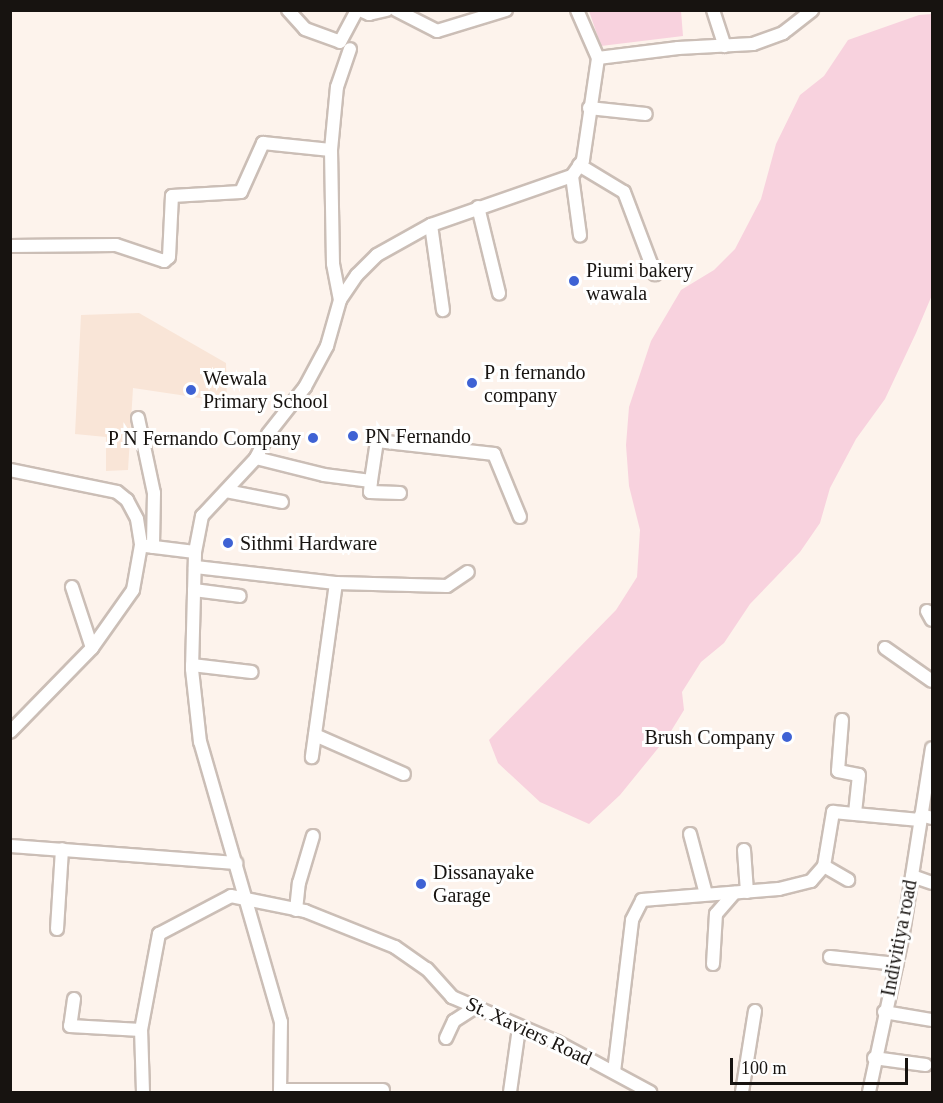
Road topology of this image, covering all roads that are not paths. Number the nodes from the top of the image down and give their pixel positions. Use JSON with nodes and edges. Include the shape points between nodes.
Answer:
{"nodes":[{"id":1,"x":288,"y":10,"type":"edge"},
{"id":2,"x":359,"y":10,"type":"edge"},
{"id":3,"x":387,"y":10,"type":"edge"},
{"id":4,"x":396,"y":10,"type":"edge"},
{"id":5,"x":506,"y":10,"type":"edge"},
{"id":6,"x":577,"y":10,"type":"edge"},
{"id":7,"x":713,"y":10,"type":"edge"},
{"id":8,"x":812,"y":10,"type":"edge"},
{"id":9,"x":725,"y":45,"type":"junction"},
{"id":10,"x":350,"y":50,"type":"dead end"},
{"id":11,"x":598,"y":58,"type":"junction"},
{"id":12,"x":589,"y":108,"type":"junction"},
{"id":13,"x":646,"y":114,"type":"dead end"},
{"id":14,"x":331,"y":150,"type":"junction"},
{"id":15,"x":579,"y":165,"type":"junction"},
{"id":16,"x":572,"y":176,"type":"junction"},
{"id":17,"x":478,"y":207,"type":"junction"},
{"id":18,"x":431,"y":225,"type":"junction"},
{"id":19,"x":580,"y":235,"type":"dead end"},
{"id":20,"x":10,"y":246,"type":"edge"},
{"id":21,"x":655,"y":274,"type":"dead end"},
{"id":22,"x":499,"y":293,"type":"dead end"},
{"id":23,"x":340,"y":300,"type":"junction"},
{"id":24,"x":443,"y":310,"type":"dead end"},
{"id":25,"x":138,"y":418,"type":"dead end"},
{"id":26,"x":256,"y":458,"type":"junction"},
{"id":27,"x":10,"y":470,"type":"edge"},
{"id":28,"x":371,"y":481,"type":"junction"},
{"id":29,"x":226,"y":491,"type":"junction"},
{"id":30,"x":400,"y":493,"type":"dead end"},
{"id":31,"x":282,"y":502,"type":"dead end"},
{"id":32,"x":520,"y":517,"type":"dead end"},
{"id":33,"x":147,"y":546,"type":"junction"},
{"id":34,"x":195,"y":552,"type":"junction"},
{"id":35,"x":195,"y":567,"type":"junction"},
{"id":36,"x":468,"y":572,"type":"dead end"},
{"id":37,"x":336,"y":583,"type":"junction"},
{"id":38,"x":72,"y":587,"type":"dead end"},
{"id":39,"x":194,"y":590,"type":"junction"},
{"id":40,"x":240,"y":596,"type":"dead end"},
{"id":41,"x":92,"y":648,"type":"junction"},
{"id":42,"x":885,"y":648,"type":"dead end"},
{"id":43,"x":192,"y":665,"type":"junction"},
{"id":44,"x":252,"y":672,"type":"dead end"},
{"id":45,"x":933,"y":681,"type":"edge"},
{"id":46,"x":842,"y":720,"type":"dead end"},
{"id":47,"x":10,"y":732,"type":"edge"},
{"id":48,"x":315,"y":735,"type":"junction"},
{"id":49,"x":933,"y":748,"type":"edge"},
{"id":50,"x":312,"y":757,"type":"dead end"},
{"id":51,"x":404,"y":774,"type":"dead end"},
{"id":52,"x":855,"y":814,"type":"junction"},
{"id":53,"x":924,"y":818,"type":"edge"},
{"id":54,"x":690,"y":834,"type":"dead end"},
{"id":55,"x":314,"y":836,"type":"dead end"},
{"id":56,"x":10,"y":846,"type":"edge"},
{"id":57,"x":62,"y":849,"type":"junction"},
{"id":58,"x":744,"y":850,"type":"dead end"},
{"id":59,"x":236,"y":862,"type":"junction"},
{"id":60,"x":824,"y":866,"type":"junction"},
{"id":61,"x":912,"y":876,"type":"junction"},
{"id":62,"x":848,"y":880,"type":"dead end"},
{"id":63,"x":933,"y":883,"type":"edge"},
{"id":64,"x":747,"y":892,"type":"junction"},
{"id":65,"x":734,"y":893,"type":"junction"},
{"id":66,"x":706,"y":894,"type":"junction"},
{"id":67,"x":247,"y":901,"type":"junction"},
{"id":68,"x":296,"y":910,"type":"junction"},
{"id":69,"x":57,"y":929,"type":"dead end"},
{"id":70,"x":830,"y":957,"type":"dead end"},
{"id":71,"x":713,"y":964,"type":"dead end"},
{"id":72,"x":897,"y":964,"type":"junction"},
{"id":73,"x":74,"y":999,"type":"dead end"},
{"id":74,"x":474,"y":1008,"type":"junction"},
{"id":75,"x":755,"y":1011,"type":"dead end"},
{"id":76,"x":884,"y":1012,"type":"junction"},
{"id":77,"x":933,"y":1020,"type":"edge"},
{"id":78,"x":519,"y":1028,"type":"junction"},
{"id":79,"x":141,"y":1030,"type":"junction"},
{"id":80,"x":446,"y":1038,"type":"dead end"},
{"id":81,"x":874,"y":1058,"type":"junction"},
{"id":82,"x":926,"y":1065,"type":"dead end"},
{"id":83,"x":614,"y":1072,"type":"junction"},
{"id":84,"x":632,"y":1088,"type":"edge"},
{"id":85,"x":383,"y":1090,"type":"dead end"},
{"id":86,"x":280,"y":1091,"type":"edge"},
{"id":87,"x":143,"y":1092,"type":"edge"},
{"id":88,"x":510,"y":1092,"type":"edge"},
{"id":89,"x":650,"y":1092,"type":"edge"},
{"id":90,"x":742,"y":1092,"type":"edge"},
{"id":91,"x":869,"y":1092,"type":"edge"}],
"edges":[{"from":1,"to":2,"type":"street","via":[[305,29],[340,42]]},
{"from":2,"to":3,"type":"street","via":[[369,14]]},
{"from":4,"to":5,"type":"street","via":[[437,31]]},
{"from":6,"to":11,"type":"street"},
{"from":7,"to":9,"type":"street"},
{"from":8,"to":9,"type":"street","via":[[783,33],[753,44]]},
{"from":9,"to":11,"type":"street"},
{"from":10,"to":14,"type":"street","via":[[337,87]]},
{"from":11,"to":12,"type":"street"},
{"from":12,"to":13,"type":"street"},
{"from":12,"to":15,"type":"street"},
{"from":14,"to":20,"type":"street","via":[[263,143],[241,192],[172,196],[169,257],[164,261],[123,246]]},
{"from":14,"to":23,"type":"street","via":[[333,264]]},
{"from":15,"to":16,"type":"street"},
{"from":15,"to":21,"type":"street","via":[[624,192]]},
{"from":16,"to":17,"type":"street"},
{"from":16,"to":19,"type":"street"},
{"from":17,"to":18,"type":"street"},
{"from":17,"to":22,"type":"street"},
{"from":18,"to":23,"type":"street","via":[[378,255],[357,275]]},
{"from":18,"to":24,"type":"street"},
{"from":23,"to":26,"type":"street","via":[[327,346],[305,387],[268,434]]},
{"from":25,"to":33,"type":"street","via":[[154,493]]},
{"from":26,"to":28,"type":"street","via":[[324,475]]},
{"from":26,"to":29,"type":"street"},
{"from":27,"to":33,"type":"street","via":[[117,492],[127,500]]},
{"from":28,"to":30,"type":"street","via":[[370,492]]},
{"from":28,"to":32,"type":"street","via":[[377,441],[494,454]]},
{"from":29,"to":31,"type":"street"},
{"from":29,"to":34,"type":"street","via":[[202,516]]},
{"from":33,"to":34,"type":"street"},
{"from":33,"to":41,"type":"street","via":[[133,590]]},
{"from":34,"to":35,"type":"street"},
{"from":35,"to":37,"type":"street"},
{"from":35,"to":39,"type":"street"},
{"from":36,"to":37,"type":"street","via":[[447,586]]},
{"from":37,"to":48,"type":"street"},
{"from":38,"to":41,"type":"street"},
{"from":39,"to":40,"type":"street"},
{"from":39,"to":43,"type":"street"},
{"from":41,"to":47,"type":"street"},
{"from":42,"to":45,"type":"street"},
{"from":43,"to":44,"type":"street"},
{"from":43,"to":59,"type":"street","via":[[200,742]]},
{"from":46,"to":52,"type":"street","via":[[838,771],[859,776]]},
{"from":48,"to":50,"type":"street"},
{"from":48,"to":51,"type":"street"},
{"from":49,"to":53,"type":"street","name":"Indivitiya road"},
{"from":52,"to":53,"type":"street"},
{"from":52,"to":60,"type":"street","via":[[833,812]]},
{"from":53,"to":61,"type":"street","name":"Indivitiya road"},
{"from":54,"to":66,"type":"street"},
{"from":55,"to":68,"type":"street","via":[[299,883]]},
{"from":56,"to":57,"type":"street"},
{"from":57,"to":59,"type":"street"},
{"from":57,"to":69,"type":"street"},
{"from":58,"to":64,"type":"street"},
{"from":59,"to":67,"type":"street"},
{"from":60,"to":62,"type":"street"},
{"from":60,"to":64,"type":"street","via":[[811,881]]},
{"from":61,"to":63,"type":"street"},
{"from":61,"to":72,"type":"street","name":"Indivitiya road"},
{"from":64,"to":65,"type":"street"},
{"from":65,"to":66,"type":"street"},
{"from":65,"to":71,"type":"street","via":[[716,914]]},
{"from":66,"to":83,"type":"street","via":[[642,900],[632,920]]},
{"from":67,"to":68,"type":"street","name":"St. Xaviers Road"},
{"from":67,"to":79,"type":"street","name":"St. Xaviers Road","via":[[231,896],[159,934]]},
{"from":67,"to":86,"type":"street","via":[[281,1022]]},
{"from":68,"to":74,"type":"street","name":"St. Xaviers Road","via":[[395,947],[427,969],[452,997]]},
{"from":70,"to":72,"type":"street"},
{"from":72,"to":76,"type":"street","name":"Indivitiya road"},
{"from":73,"to":79,"type":"street","via":[[70,1026]]},
{"from":74,"to":78,"type":"street","name":"St. Xaviers Road"},
{"from":74,"to":80,"type":"street","via":[[454,1021]]},
{"from":75,"to":90,"type":"street"},
{"from":76,"to":77,"type":"street"},
{"from":76,"to":81,"type":"street","name":"Indivitiya road"},
{"from":78,"to":83,"type":"street","name":"St. Xaviers Road"},
{"from":78,"to":88,"type":"street"},
{"from":79,"to":87,"type":"street"},
{"from":81,"to":82,"type":"street"},
{"from":81,"to":91,"type":"street","name":"Indivitiya road"},
{"from":83,"to":84,"type":"street","name":"St. Xaviers Road"},
{"from":84,"to":89,"type":"street","name":"St. Xaviers Road"},
{"from":85,"to":86,"type":"street"}]}
